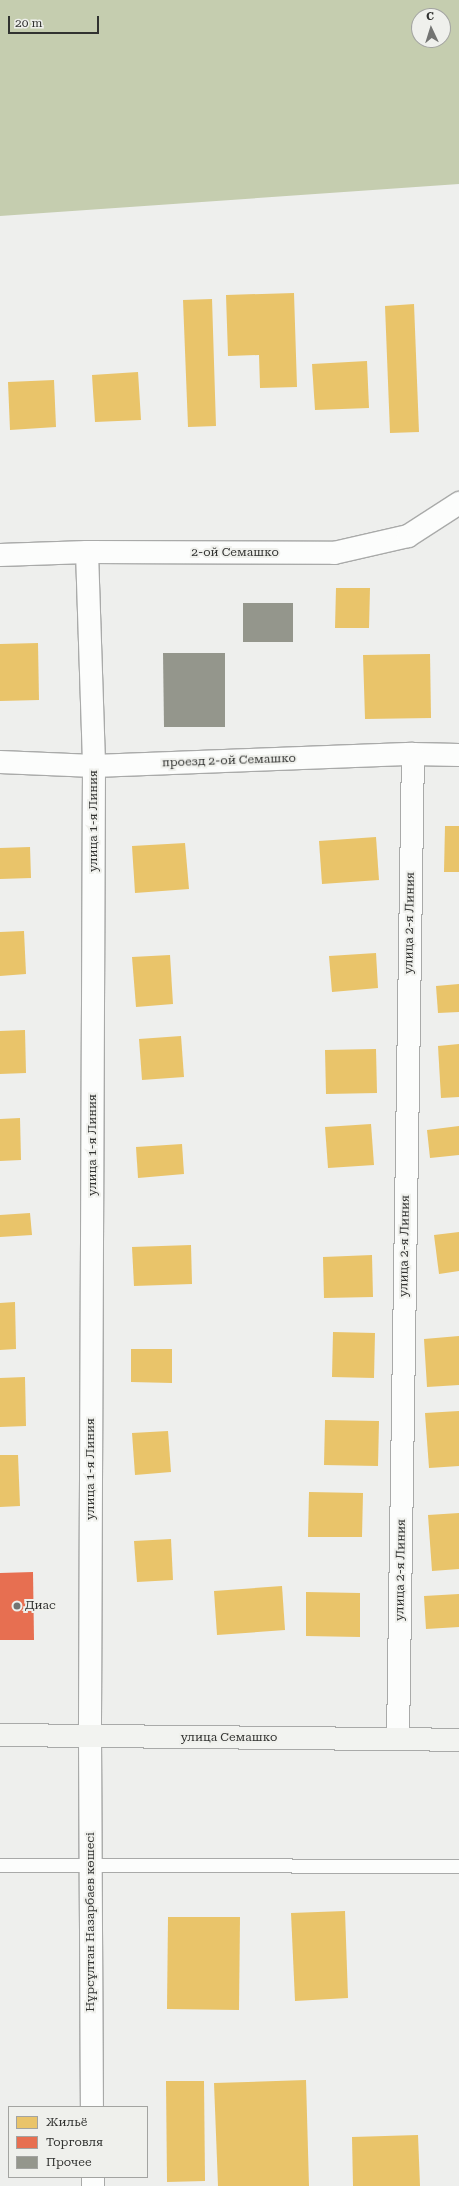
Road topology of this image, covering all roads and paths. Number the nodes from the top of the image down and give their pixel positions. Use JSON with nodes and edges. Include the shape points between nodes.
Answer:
{"nodes":[{"id":1,"x":459,"y":503,"type":"edge"},
{"id":2,"x":88,"y":552,"type":"junction"},
{"id":3,"x":0,"y":555,"type":"edge"},
{"id":4,"x":413,"y":754,"type":"junction"},
{"id":5,"x":459,"y":755,"type":"edge"},
{"id":6,"x":0,"y":762,"type":"edge"},
{"id":7,"x":94,"y":766,"type":"junction"},
{"id":8,"x":0,"y":1735,"type":"edge"},
{"id":9,"x":90,"y":1738,"type":"junction"},
{"id":10,"x":398,"y":1739,"type":"junction"},
{"id":11,"x":459,"y":1740,"type":"edge"},
{"id":12,"x":0,"y":1865,"type":"edge"},
{"id":13,"x":91,"y":1866,"type":"junction"},
{"id":14,"x":459,"y":1866,"type":"edge"},
{"id":15,"x":92,"y":2106,"type":"edge"}],
"edges":[{"from":1,"to":2,"type":"street","name":"2-ой Семашко","via":[[408,536],[334,553]]},
{"from":2,"to":3,"type":"street","name":"2-ой Семашко"},
{"from":2,"to":7,"type":"street","name":"улица 1-я Линия"},
{"from":4,"to":5,"type":"street","name":"проезд 2-ой Семашко"},
{"from":4,"to":7,"type":"street","name":"проезд 2-ой Семашко"},
{"from":4,"to":10,"type":"street","name":"улица 2-я Линия"},
{"from":6,"to":7,"type":"street","name":"проезд 2-ой Семашко"},
{"from":7,"to":9,"type":"street","name":"улица 1-я Линия"},
{"from":8,"to":9,"type":"street","name":"улица Семашко"},
{"from":9,"to":10,"type":"street","name":"улица Семашко"},
{"from":9,"to":13,"type":"street","name":"Нұрсұлтан Назарбаев көшесі"},
{"from":10,"to":11,"type":"street","name":"улица Семашко"},
{"from":12,"to":13,"type":"lane"},
{"from":13,"to":14,"type":"lane"},
{"from":13,"to":15,"type":"street","name":"Нұрсұлтан Назарбаев көшесі"}]}
